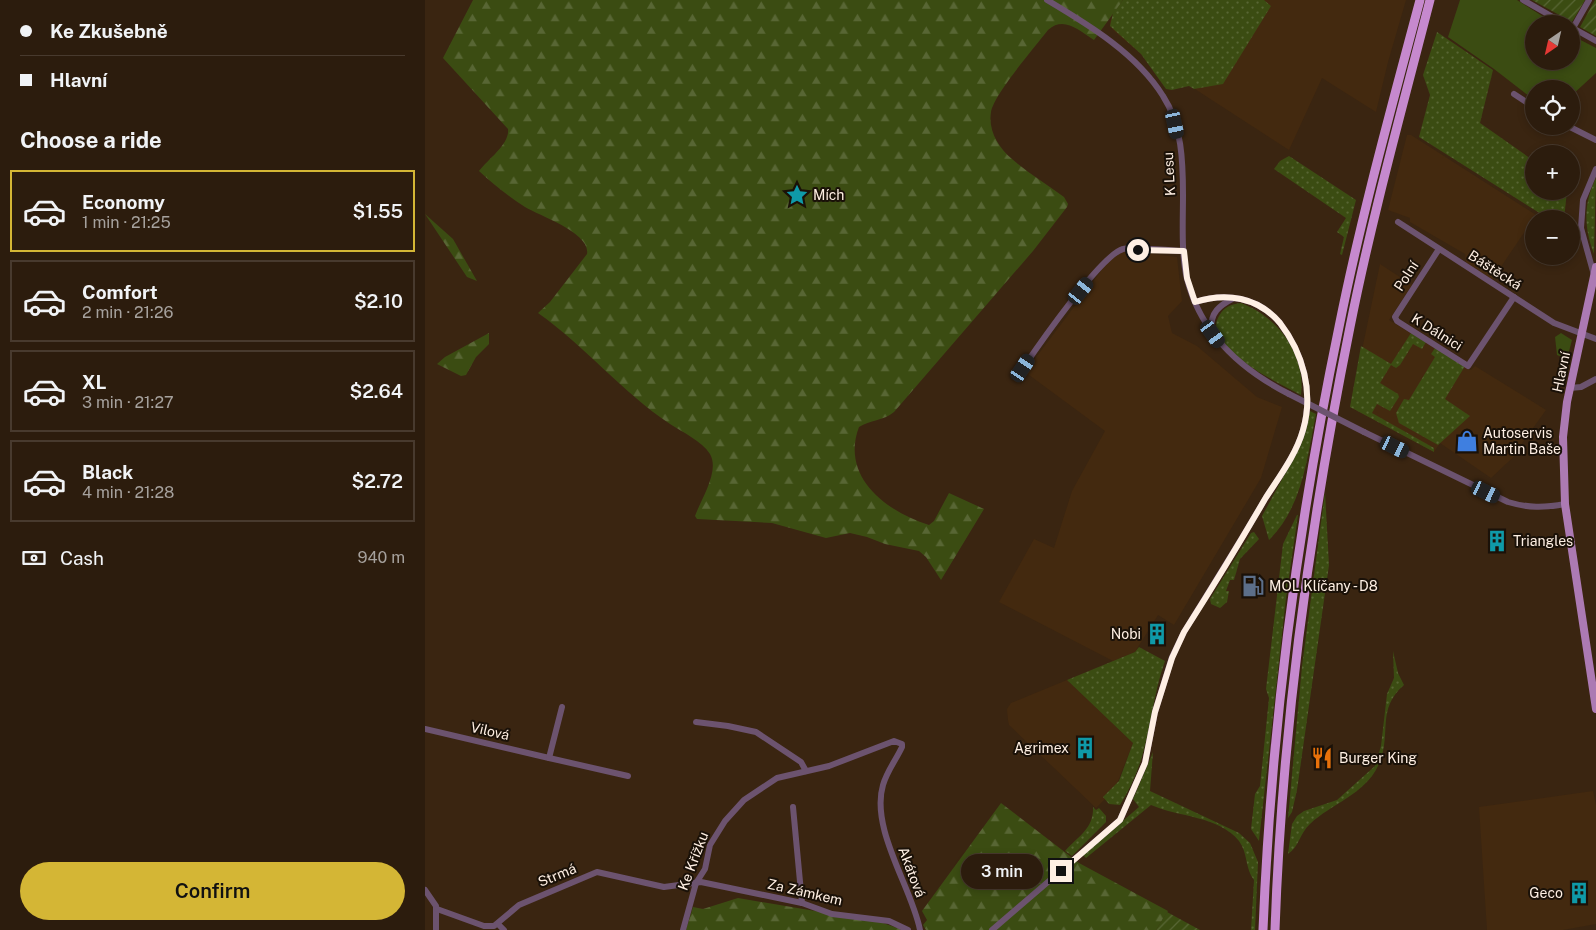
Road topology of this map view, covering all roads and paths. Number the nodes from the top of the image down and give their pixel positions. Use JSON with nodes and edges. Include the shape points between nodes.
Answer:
{"nodes":[{"id":1,"x":1047,"y":0,"type":"edge"},
{"id":2,"x":1419,"y":0,"type":"edge"},
{"id":3,"x":1430,"y":0,"type":"edge"},
{"id":4,"x":1523,"y":0,"type":"edge"},
{"id":5,"x":1589,"y":0,"type":"edge"},
{"id":6,"x":1549,"y":15,"type":"edge"},
{"id":7,"x":1580,"y":15,"type":"edge"},
{"id":8,"x":1580,"y":32,"type":"edge"},
{"id":9,"x":1596,"y":41,"type":"edge"},
{"id":10,"x":1514,"y":94,"type":"dead end"},
{"id":11,"x":1525,"y":101,"type":"edge"},
{"id":12,"x":1580,"y":132,"type":"edge"},
{"id":13,"x":1596,"y":140,"type":"edge"},
{"id":14,"x":1596,"y":169,"type":"edge"},
{"id":15,"x":1397,"y":222,"type":"dead end"},
{"id":16,"x":1439,"y":249,"type":"junction"},
{"id":17,"x":1184,"y":251,"type":"junction"},
{"id":18,"x":1595,"y":273,"type":"edge"},
{"id":19,"x":1236,"y":297,"type":"junction"},
{"id":20,"x":1514,"y":297,"type":"junction"},
{"id":21,"x":1195,"y":302,"type":"junction"},
{"id":22,"x":1395,"y":317,"type":"joint"},
{"id":23,"x":1213,"y":334,"type":"junction"},
{"id":24,"x":1582,"y":334,"type":"junction"},
{"id":25,"x":1596,"y":339,"type":"edge"},
{"id":26,"x":1023,"y":368,"type":"dead end"},
{"id":27,"x":1596,"y":379,"type":"edge"},
{"id":28,"x":1570,"y":388,"type":"junction"},
{"id":29,"x":1565,"y":504,"type":"junction"},
{"id":30,"x":562,"y":708,"type":"dead end"},
{"id":31,"x":1596,"y":709,"type":"edge"},
{"id":32,"x":696,"y":722,"type":"dead end"},
{"id":33,"x":425,"y":729,"type":"edge"},
{"id":34,"x":549,"y":758,"type":"junction"},
{"id":35,"x":816,"y":769,"type":"joint"},
{"id":36,"x":806,"y":772,"type":"junction"},
{"id":37,"x":628,"y":776,"type":"dead end"},
{"id":38,"x":793,"y":807,"type":"dead end"},
{"id":39,"x":696,"y":883,"type":"junction"},
{"id":40,"x":425,"y":890,"type":"edge"},
{"id":41,"x":802,"y":903,"type":"junction"},
{"id":42,"x":437,"y":909,"type":"junction"},
{"id":43,"x":498,"y":924,"type":"junction"},
{"id":44,"x":436,"y":930,"type":"edge"},
{"id":45,"x":504,"y":930,"type":"edge"},
{"id":46,"x":683,"y":930,"type":"edge"},
{"id":47,"x":908,"y":930,"type":"edge"},
{"id":48,"x":920,"y":930,"type":"edge"},
{"id":49,"x":992,"y":930,"type":"edge"},
{"id":50,"x":1263,"y":930,"type":"edge"},
{"id":51,"x":1275,"y":930,"type":"edge"}],
"edges":[{"from":1,"to":17,"type":"street","name":"K Lesu","via":[[1117,46],[1137,64],[1163,96],[1175,124],[1183,160]]},
{"from":2,"to":50,"type":"highway","via":[[1367,201],[1319,433],[1280,712]]},
{"from":3,"to":51,"type":"highway","via":[[1379,194],[1329,434],[1303,603],[1281,819]]},
{"from":4,"to":6,"type":"street"},
{"from":5,"to":7,"type":"street"},
{"from":8,"to":9,"type":"street"},
{"from":10,"to":11,"type":"street"},
{"from":12,"to":13,"type":"street"},
{"from":14,"to":18,"type":"street","via":[[1583,200],[1581,228]]},
{"from":15,"to":16,"type":"street","name":"Báštěcká"},
{"from":16,"to":20,"type":"street","name":"Báštěcká"},
{"from":16,"to":22,"type":"street","name":"Polní"},
{"from":17,"to":21,"type":"street","name":"K Lesu","via":[[1187,278]]},
{"from":17,"to":26,"type":"street","via":[[1123,249],[1106,260]]},
{"from":18,"to":24,"type":"main road","name":"Hlavní"},
{"from":19,"to":21,"type":"street","via":[[1212,296]]},
{"from":19,"to":23,"type":"street","via":[[1220,306],[1214,314],[1211,323]]},
{"from":19,"to":49,"type":"street","via":[[1271,313],[1294,344],[1304,368],[1307,395],[1303,430],[1289,462],[1180,640],[1155,712],[1145,763],[1120,820]]},
{"from":20,"to":22,"type":"street","name":"K Dálnici","via":[[1468,366]]},
{"from":20,"to":24,"type":"street","name":"Báštěcká","via":[[1554,323]]},
{"from":21,"to":23,"type":"street","name":"K Lesu"},
{"from":23,"to":29,"type":"street","name":"K Lesu","bridge":true,"via":[[1231,357],[1264,381],[1507,502],[1544,508]]},
{"from":24,"to":25,"type":"street","name":"Báštěcká"},
{"from":24,"to":28,"type":"main road","name":"Hlavní"},
{"from":27,"to":28,"type":"street","via":[[1581,387]]},
{"from":28,"to":29,"type":"main road","name":"Hlavní","via":[[1563,436]]},
{"from":29,"to":31,"type":"main road","name":"Hlavní"},
{"from":30,"to":34,"type":"street"},
{"from":32,"to":36,"type":"street","via":[[756,732],[801,762]]},
{"from":33,"to":34,"type":"street","name":"Vilová"},
{"from":34,"to":37,"type":"street","name":"Vilová"},
{"from":35,"to":36,"type":"street","name":"Ke Křížku"},
{"from":35,"to":48,"type":"street","name":"Akátová","via":[[894,742],[901,744],[902,749],[887,772],[882,788],[884,823],[888,844]]},
{"from":36,"to":39,"type":"street","name":"Ke Křížku","via":[[777,778],[744,800],[717,831],[705,869]]},
{"from":38,"to":41,"type":"street"},
{"from":39,"to":41,"type":"street","name":"Za Zámkem"},
{"from":39,"to":43,"type":"street","name":"Strmá","via":[[664,887],[597,872],[519,905]]},
{"from":39,"to":46,"type":"street","name":"Ke Křížku"},
{"from":40,"to":42,"type":"street"},
{"from":41,"to":47,"type":"street","name":"Za Zámkem","via":[[832,914],[889,921]]},
{"from":42,"to":43,"type":"street","via":[[484,926]]},
{"from":42,"to":44,"type":"street"},
{"from":43,"to":45,"type":"street"}]}
